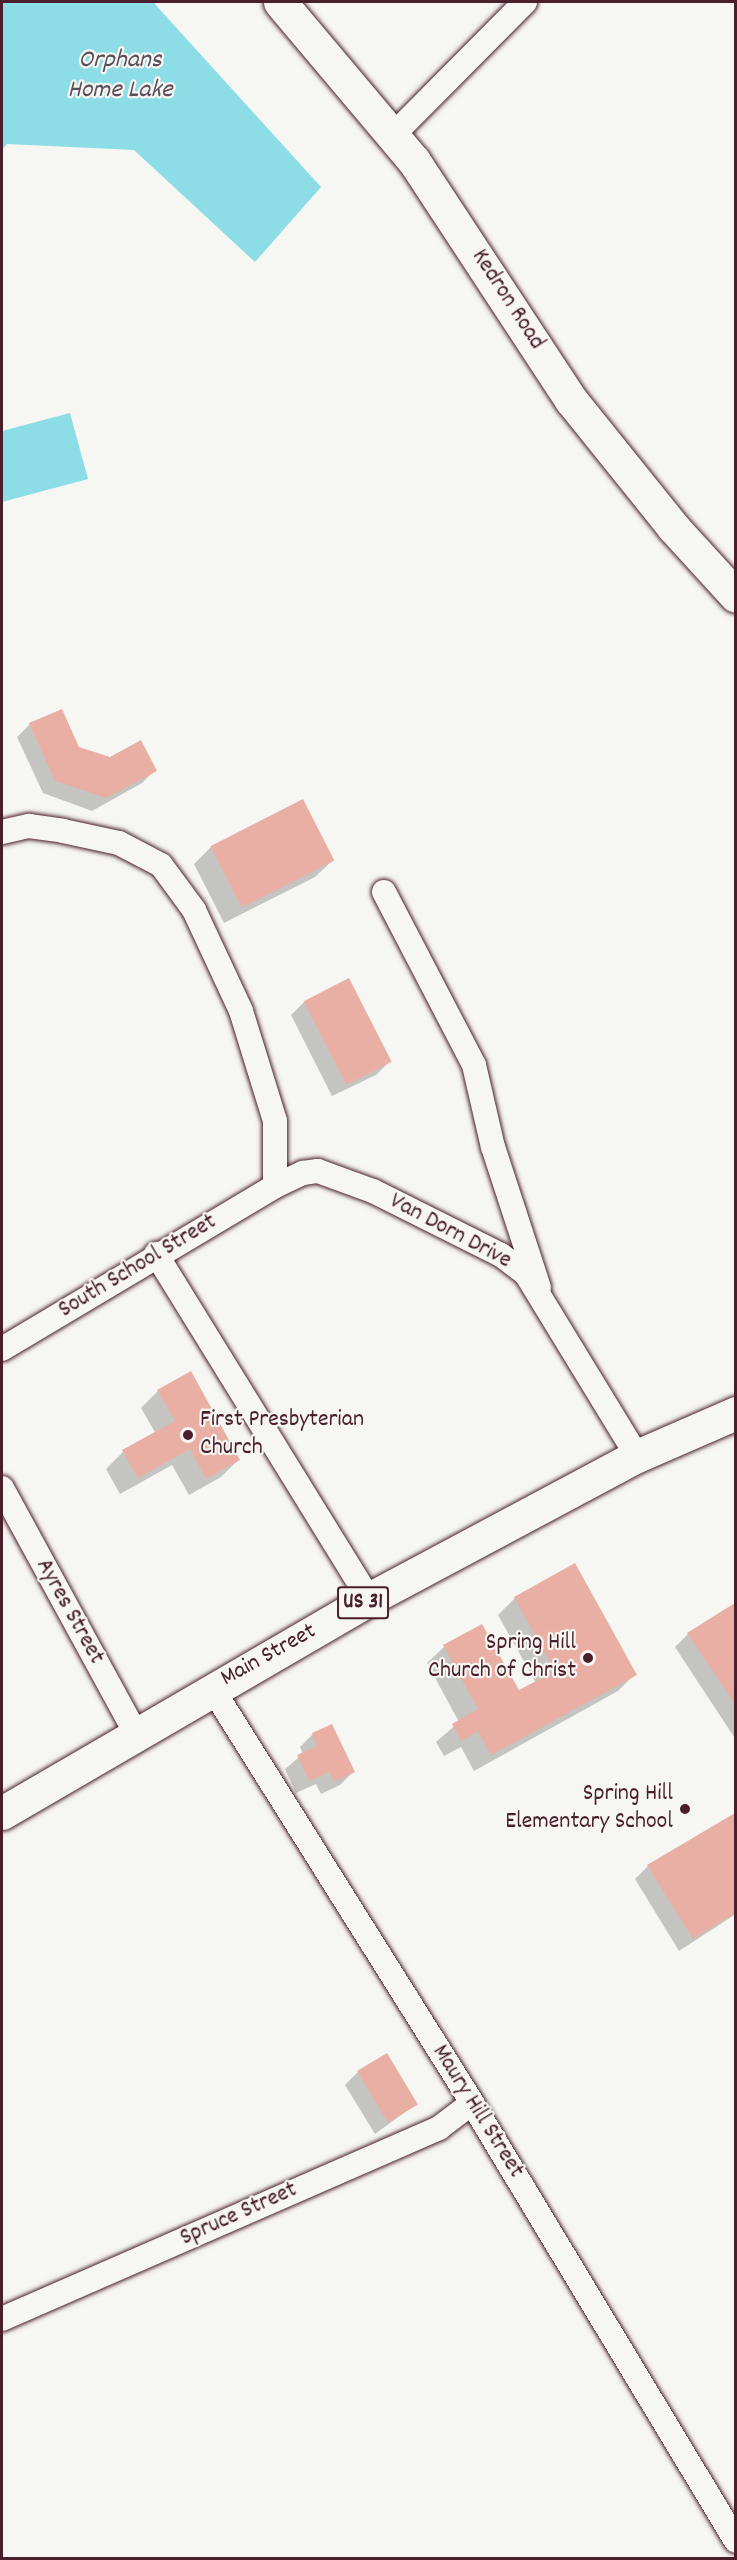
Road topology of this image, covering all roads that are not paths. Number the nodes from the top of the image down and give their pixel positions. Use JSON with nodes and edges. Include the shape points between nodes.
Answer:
{"nodes":[{"id":1,"x":280,"y":2,"type":"edge"},
{"id":2,"x":525,"y":2,"type":"edge"},
{"id":3,"x":394,"y":134,"type":"junction"},
{"id":4,"x":735,"y":596,"type":"edge"},
{"id":5,"x":2,"y":832,"type":"edge"},
{"id":6,"x":384,"y":892,"type":"dead end"},
{"id":7,"x":274,"y":1186,"type":"junction"},
{"id":8,"x":156,"y":1254,"type":"junction"},
{"id":9,"x":540,"y":1291,"type":"junction"},
{"id":10,"x":2,"y":1349,"type":"edge"},
{"id":11,"x":735,"y":1413,"type":"edge"},
{"id":12,"x":637,"y":1456,"type":"junction"},
{"id":13,"x":2,"y":1488,"type":"edge"},
{"id":14,"x":369,"y":1599,"type":"junction"},
{"id":15,"x":212,"y":1688,"type":"junction"},
{"id":16,"x":137,"y":1736,"type":"junction"},
{"id":17,"x":2,"y":1813,"type":"edge"},
{"id":18,"x":472,"y":2103,"type":"junction"},
{"id":19,"x":2,"y":2319,"type":"edge"},
{"id":20,"x":735,"y":2541,"type":"edge"}],
"edges":[{"from":1,"to":3,"type":"main road","name":"Kedron Road"},
{"from":2,"to":3,"type":"street"},
{"from":3,"to":4,"type":"main road","name":"Kedron Road","via":[[454,218],[572,400],[673,527]]},
{"from":5,"to":7,"type":"street","via":[[29,826],[63,831],[119,843],[161,865],[194,910],[241,1011],[275,1120]]},
{"from":6,"to":9,"type":"street","via":[[474,1065],[493,1147]]},
{"from":7,"to":8,"type":"street","name":"South School Street"},
{"from":7,"to":9,"type":"street","name":"Van Dorn Drive","via":[[303,1173],[318,1171],[341,1177],[501,1255]]},
{"from":8,"to":10,"type":"street","name":"South School Street"},
{"from":8,"to":14,"type":"street"},
{"from":9,"to":12,"type":"street","name":"Van Dorn Drive"},
{"from":11,"to":12,"type":"main road","name":"Main Street","number":"US 31"},
{"from":12,"to":14,"type":"main road","name":"Main Street","number":"US 31"},
{"from":13,"to":16,"type":"street","name":"Ayres Street"},
{"from":14,"to":15,"type":"main road","name":"Main Street","number":"US 31"},
{"from":15,"to":16,"type":"main road","name":"Main Street","number":"US 31"},
{"from":15,"to":18,"type":"street","name":"Maury Hill Street"},
{"from":16,"to":17,"type":"main road","name":"Main Street","number":"US 31"},
{"from":18,"to":19,"type":"street","name":"Spruce Street","via":[[438,2128]]},
{"from":18,"to":20,"type":"street","name":"Maury Hill Street"}]}
